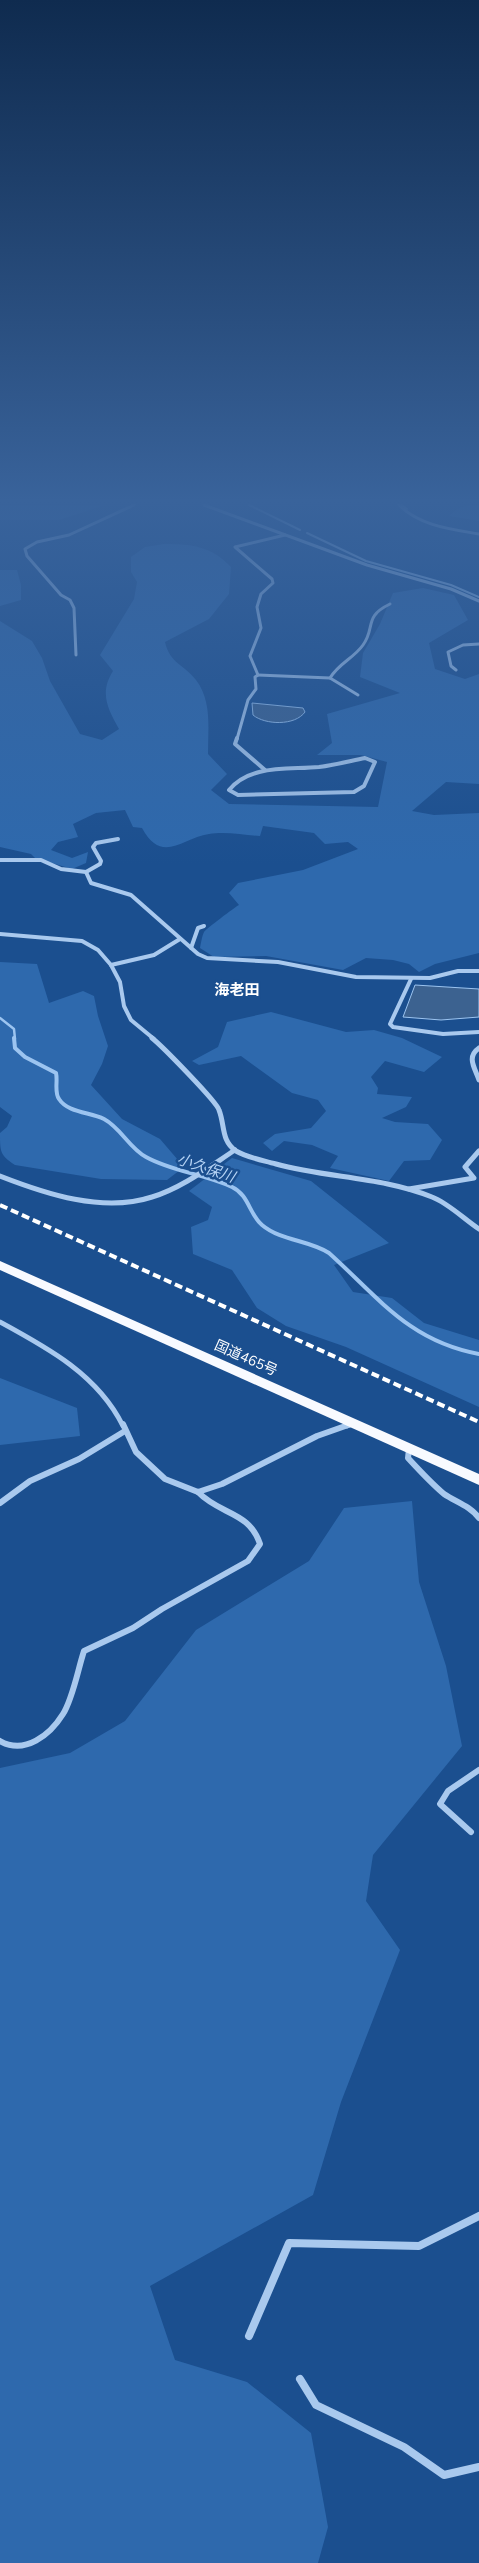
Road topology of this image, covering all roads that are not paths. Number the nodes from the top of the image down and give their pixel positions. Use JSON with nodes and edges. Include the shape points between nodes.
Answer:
{"nodes":[{"id":1,"x":75,"y":625,"type":"edge"},
{"id":2,"x":260,"y":625,"type":"edge"},
{"id":3,"x":370,"y":625,"type":"edge"},
{"id":4,"x":479,"y":644,"type":"edge"},
{"id":5,"x":76,"y":655,"type":"dead end"},
{"id":6,"x":456,"y":670,"type":"dead end"},
{"id":7,"x":258,"y":675,"type":"junction"},
{"id":8,"x":330,"y":678,"type":"junction"},
{"id":9,"x":358,"y":695,"type":"dead end"},
{"id":10,"x":265,"y":770,"type":"junction"},
{"id":11,"x":118,"y":839,"type":"dead end"},
{"id":12,"x":0,"y":860,"type":"edge"},
{"id":13,"x":86,"y":872,"type":"junction"},
{"id":14,"x":204,"y":926,"type":"dead end"},
{"id":15,"x":0,"y":934,"type":"edge"},
{"id":16,"x":180,"y":938,"type":"junction"},
{"id":17,"x":190,"y":948,"type":"junction"},
{"id":18,"x":111,"y":965,"type":"junction"},
{"id":19,"x":479,"y":971,"type":"edge"},
{"id":20,"x":411,"y":978,"type":"junction"},
{"id":21,"x":479,"y":1032,"type":"edge"},
{"id":22,"x":479,"y":1048,"type":"edge"},
{"id":23,"x":479,"y":1080,"type":"edge"},
{"id":24,"x":235,"y":1150,"type":"junction"},
{"id":25,"x":479,"y":1151,"type":"edge"},
{"id":26,"x":0,"y":1176,"type":"edge"},
{"id":27,"x":477,"y":1178,"type":"edge"},
{"id":28,"x":407,"y":1189,"type":"junction"},
{"id":29,"x":479,"y":1229,"type":"edge"},
{"id":30,"x":0,"y":1265,"type":"edge"},
{"id":31,"x":0,"y":1322,"type":"edge"},
{"id":32,"x":352,"y":1424,"type":"junction"},
{"id":33,"x":125,"y":1431,"type":"junction"},
{"id":34,"x":409,"y":1448,"type":"junction"},
{"id":35,"x":479,"y":1480,"type":"edge"},
{"id":36,"x":198,"y":1492,"type":"junction"},
{"id":37,"x":0,"y":1503,"type":"edge"},
{"id":38,"x":479,"y":1518,"type":"edge"},
{"id":39,"x":0,"y":1741,"type":"edge"},
{"id":40,"x":479,"y":1770,"type":"edge"},
{"id":41,"x":471,"y":1832,"type":"dead end"},
{"id":42,"x":479,"y":2216,"type":"edge"},
{"id":43,"x":249,"y":2336,"type":"dead end"},
{"id":44,"x":300,"y":2379,"type":"dead end"},
{"id":45,"x":479,"y":2467,"type":"edge"}],
"edges":[{"from":1,"to":5,"type":"street"},
{"from":2,"to":7,"type":"street","via":[[250,656]]},
{"from":3,"to":8,"type":"street","via":[[370,632],[359,652],[334,669]]},
{"from":4,"to":6,"type":"street","via":[[464,643],[448,652],[451,666]]},
{"from":7,"to":8,"type":"street"},
{"from":7,"to":10,"type":"street","via":[[255,677],[256,689],[248,700],[234,744],[252,763]]},
{"from":8,"to":9,"type":"street"},
{"from":10,"to":10,"type":"street","via":[[316,767],[365,758],[375,762],[364,786],[354,792],[238,795],[229,790],[232,784]]},
{"from":11,"to":13,"type":"street","via":[[96,843],[93,847],[100,864]]},
{"from":12,"to":13,"type":"street","via":[[41,860],[61,869]]},
{"from":13,"to":16,"type":"street","via":[[90,883],[131,895]]},
{"from":14,"to":17,"type":"street","via":[[198,928]]},
{"from":15,"to":18,"type":"street","via":[[82,941],[98,950]]},
{"from":16,"to":17,"type":"street"},
{"from":16,"to":18,"type":"street","via":[[154,955]]},
{"from":17,"to":20,"type":"street","via":[[207,958],[278,962],[356,977]]},
{"from":18,"to":24,"type":"street","via":[[120,982],[124,1006],[131,1020],[169,1052],[219,1108],[226,1141]]},
{"from":19,"to":20,"type":"street"},
{"from":20,"to":21,"type":"street","via":[[390,1024],[393,1027],[443,1034]]},
{"from":22,"to":23,"type":"street","via":[[470,1058]]},
{"from":24,"to":26,"type":"street","via":[[153,1197],[129,1203],[92,1202]]},
{"from":24,"to":28,"type":"street","via":[[302,1171]]},
{"from":25,"to":27,"type":"street","via":[[464,1167]]},
{"from":27,"to":28,"type":"street"},
{"from":28,"to":29,"type":"street","via":[[433,1197]]},
{"from":30,"to":32,"type":"highway","name":"国道465号"},
{"from":31,"to":33,"type":"street","via":[[39,1343],[88,1378],[113,1404]]},
{"from":32,"to":34,"type":"highway","name":"国道465号"},
{"from":32,"to":36,"type":"street","via":[[317,1436],[222,1484]]},
{"from":33,"to":36,"type":"street","via":[[136,1452],[165,1479]]},
{"from":33,"to":37,"type":"street","via":[[80,1459],[30,1481]]},
{"from":34,"to":35,"type":"highway","name":"国道465号"},
{"from":34,"to":38,"type":"street","via":[[408,1458],[430,1481],[447,1496],[475,1511]]},
{"from":36,"to":39,"type":"street","via":[[212,1505],[245,1518],[257,1531],[260,1544],[248,1561],[206,1587],[162,1608],[133,1628],[84,1651],[64,1713],[43,1738],[25,1746],[7,1745]]},
{"from":40,"to":41,"type":"street","via":[[448,1791],[440,1804]]},
{"from":42,"to":43,"type":"street","via":[[419,2246],[289,2243]]},
{"from":44,"to":45,"type":"street","via":[[316,2405],[404,2447],[444,2475]]}]}
